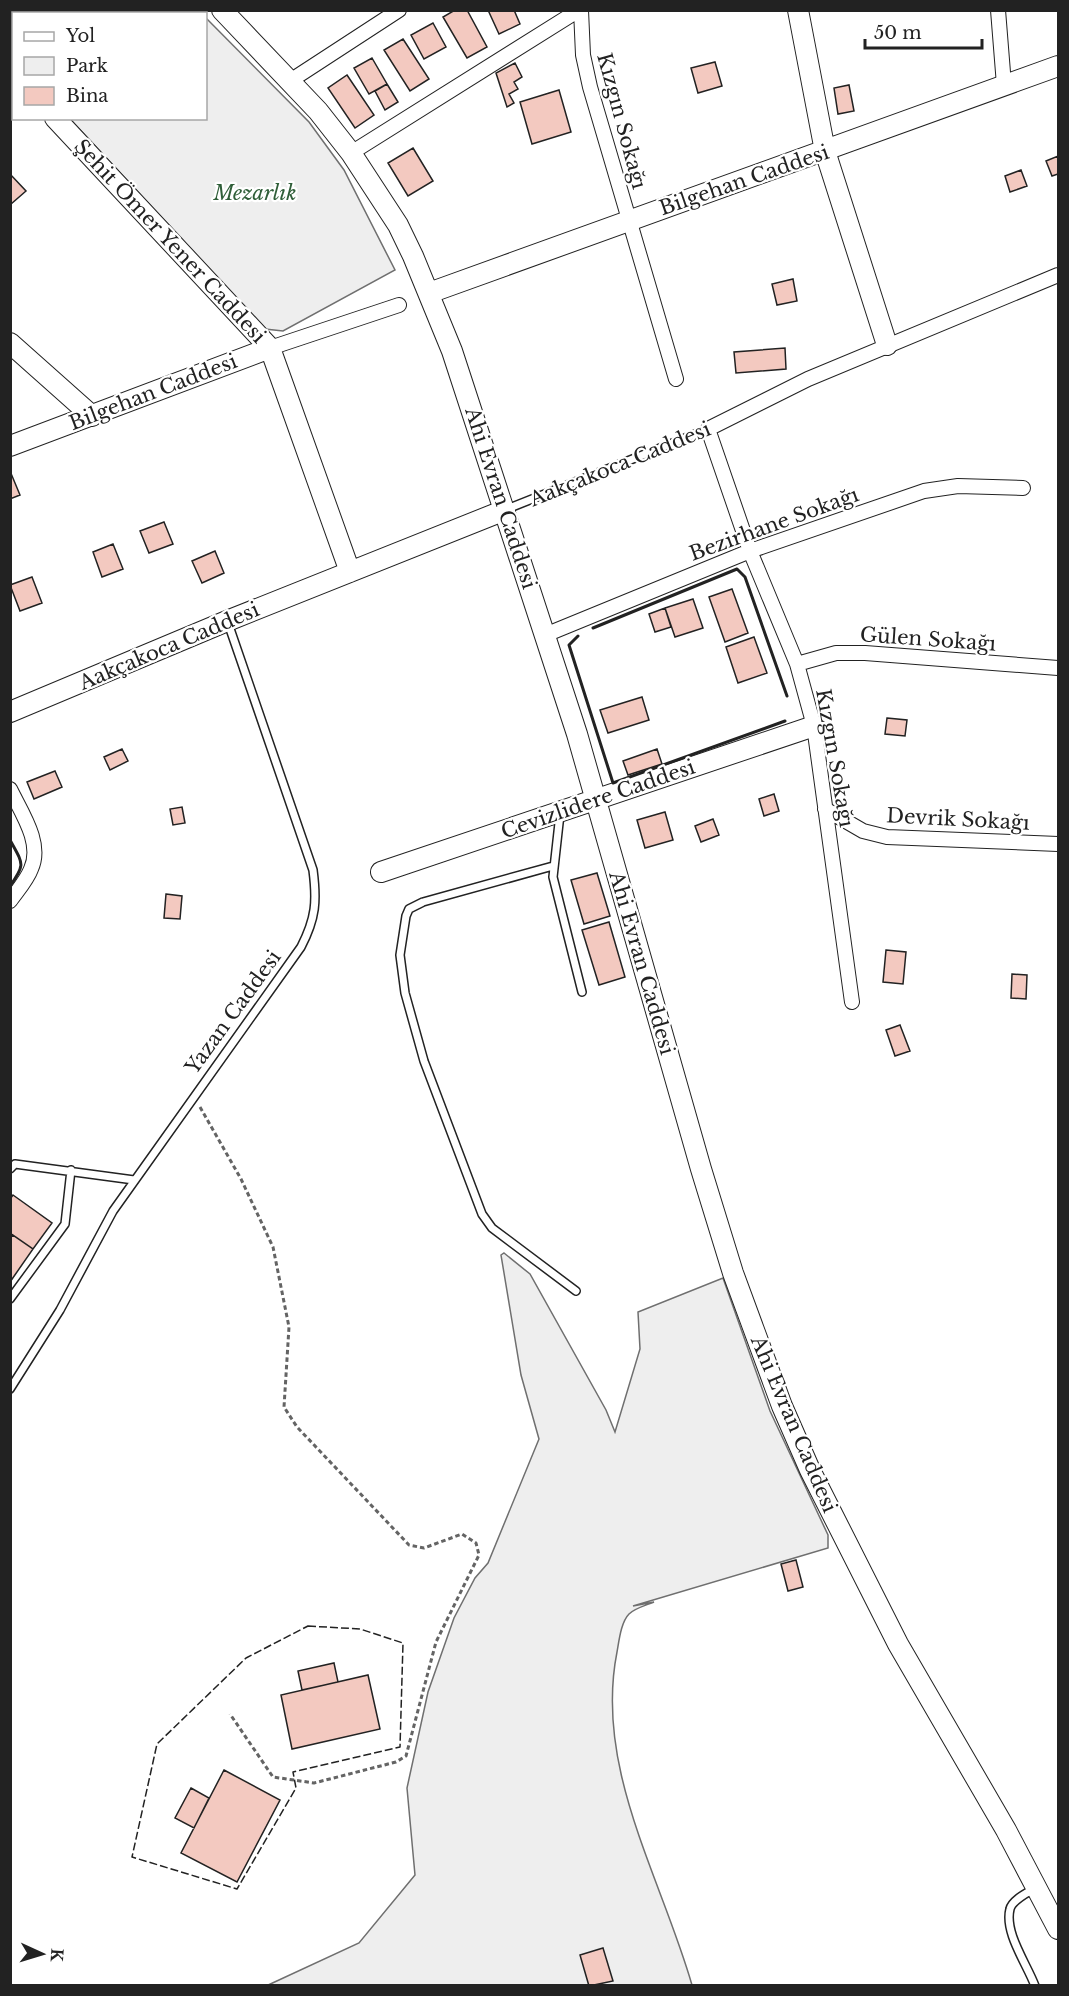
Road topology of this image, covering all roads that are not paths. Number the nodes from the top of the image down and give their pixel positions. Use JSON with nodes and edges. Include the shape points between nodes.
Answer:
{"nodes":[{"id":1,"x":222,"y":10,"type":"edge"},
{"id":2,"x":399,"y":10,"type":"edge"},
{"id":3,"x":580,"y":10,"type":"edge"},
{"id":4,"x":798,"y":10,"type":"edge"},
{"id":5,"x":998,"y":10,"type":"edge"},
{"id":6,"x":1059,"y":66,"type":"edge"},
{"id":7,"x":290,"y":81,"type":"junction"},
{"id":8,"x":1004,"y":85,"type":"junction"},
{"id":9,"x":57,"y":120,"type":"edge"},
{"id":10,"x":825,"y":152,"type":"junction"},
{"id":11,"x":351,"y":153,"type":"junction"},
{"id":12,"x":629,"y":220,"type":"junction"},
{"id":13,"x":1059,"y":275,"type":"edge"},
{"id":14,"x":429,"y":293,"type":"junction"},
{"id":15,"x":399,"y":305,"type":"dead end"},
{"id":16,"x":10,"y":343,"type":"edge"},
{"id":17,"x":887,"y":345,"type":"junction"},
{"id":18,"x":270,"y":348,"type":"junction"},
{"id":19,"x":676,"y":379,"type":"dead end"},
{"id":20,"x":92,"y":416,"type":"junction"},
{"id":21,"x":708,"y":429,"type":"junction"},
{"id":22,"x":10,"y":446,"type":"edge"},
{"id":23,"x":1023,"y":488,"type":"dead end"},
{"id":24,"x":505,"y":510,"type":"junction"},
{"id":25,"x":750,"y":551,"type":"junction"},
{"id":26,"x":350,"y":572,"type":"junction"},
{"id":27,"x":227,"y":621,"type":"junction"},
{"id":28,"x":545,"y":635,"type":"junction"},
{"id":29,"x":797,"y":664,"type":"junction"},
{"id":30,"x":1059,"y":668,"type":"edge"},
{"id":31,"x":10,"y":712,"type":"edge"},
{"id":32,"x":814,"y":726,"type":"junction"},
{"id":33,"x":10,"y":789,"type":"edge"},
{"id":34,"x":597,"y":800,"type":"junction"},
{"id":35,"x":825,"y":809,"type":"junction"},
{"id":36,"x":560,"y":812,"type":"junction"},
{"id":37,"x":1059,"y":843,"type":"edge"},
{"id":38,"x":553,"y":866,"type":"junction"},
{"id":39,"x":381,"y":872,"type":"dead end"},
{"id":40,"x":10,"y":901,"type":"edge"},
{"id":41,"x":582,"y":992,"type":"dead end"},
{"id":42,"x":852,"y":1002,"type":"dead end"},
{"id":43,"x":10,"y":1169,"type":"edge"},
{"id":44,"x":71,"y":1170,"type":"junction"},
{"id":45,"x":134,"y":1180,"type":"junction"},
{"id":46,"x":576,"y":1291,"type":"dead end"},
{"id":47,"x":10,"y":1299,"type":"edge"},
{"id":48,"x":10,"y":1389,"type":"edge"},
{"id":49,"x":1037,"y":1887,"type":"junction"},
{"id":50,"x":1059,"y":1929,"type":"edge"},
{"id":51,"x":1035,"y":1986,"type":"edge"}],
"edges":[{"from":1,"to":7,"type":"street","name":"Ahi Evran Caddesi"},
{"from":2,"to":7,"type":"street"},
{"from":3,"to":11,"type":"street"},
{"from":3,"to":12,"type":"street","name":"Kızgın Sokağı","via":[[590,87]]},
{"from":4,"to":10,"type":"street"},
{"from":5,"to":8,"type":"street"},
{"from":6,"to":8,"type":"street","name":"Bilgehan Caddesi"},
{"from":7,"to":11,"type":"street","name":"Ahi Evran Caddesi"},
{"from":8,"to":10,"type":"street","name":"Bilgehan Caddesi"},
{"from":9,"to":18,"type":"street","name":"Şehit Ömer Yener Caddesi"},
{"from":10,"to":12,"type":"street","name":"Bilgehan Caddesi"},
{"from":10,"to":17,"type":"street"},
{"from":11,"to":14,"type":"street","name":"Ahi Evran Caddesi","via":[[398,225]]},
{"from":12,"to":14,"type":"street","name":"Bilgehan Caddesi"},
{"from":12,"to":19,"type":"street","name":"Kızgın Sokağı"},
{"from":13,"to":17,"type":"street","name":"Aakçakoca Caddesi"},
{"from":14,"to":24,"type":"street","name":"Ahi Evran Caddesi"},
{"from":15,"to":18,"type":"street","name":"Bilgehan Caddesi"},
{"from":16,"to":20,"type":"street"},
{"from":17,"to":21,"type":"street","name":"Aakçakoca Caddesi"},
{"from":18,"to":20,"type":"street","name":"Bilgehan Caddesi"},
{"from":18,"to":26,"type":"street","name":"Şehit Ömer Yener Caddesi"},
{"from":20,"to":22,"type":"street","name":"Bilgehan Caddesi"},
{"from":21,"to":24,"type":"lane","name":"Aakçakoca Caddesi"},
{"from":21,"to":25,"type":"street","name":"Kızgın Sokağı"},
{"from":23,"to":25,"type":"street","name":"Bezirhane Sokağı","via":[[958,486],[924,491]]},
{"from":24,"to":26,"type":"street","name":"Aakçakoca Caddesi"},
{"from":24,"to":28,"type":"street","name":"Ahi Evran Caddesi"},
{"from":25,"to":28,"type":"street","name":"Bezirhane Sokağı"},
{"from":25,"to":29,"type":"street","name":"Kızgın Sokağı"},
{"from":26,"to":27,"type":"street","name":"Aakçakoca Caddesi"},
{"from":27,"to":31,"type":"street","name":"Aakçakoca Caddesi"},
{"from":27,"to":45,"type":"lane","name":"Yazan Caddesi","via":[[313,870],[317,900],[311,928],[301,947]]},
{"from":28,"to":34,"type":"street","name":"Ahi Evran Caddesi"},
{"from":29,"to":30,"type":"street","name":"Gülen Sokağı","via":[[836,653],[865,653]]},
{"from":29,"to":32,"type":"street","name":"Kızgın Sokağı"},
{"from":32,"to":34,"type":"street","name":"Cevizlidere Caddesi"},
{"from":32,"to":35,"type":"street","name":"Kızgın Sokağı"},
{"from":33,"to":40,"type":"street","via":[[31,833],[35,852],[32,869]]},
{"from":34,"to":36,"type":"street","name":"Cevizlidere Caddesi"},
{"from":34,"to":49,"type":"street","name":"Ahi Evran Caddesi","via":[[704,1179],[733,1273],[782,1406],[898,1644]]},
{"from":35,"to":37,"type":"street","name":"Devrik Sokağı","via":[[863,831],[887,837]]},
{"from":35,"to":42,"type":"street","name":"Kızgın Sokağı"},
{"from":36,"to":38,"type":"lane"},
{"from":36,"to":39,"type":"street","name":"Cevizlidere Caddesi"},
{"from":38,"to":41,"type":"lane"},
{"from":38,"to":46,"type":"lane","via":[[409,909],[400,955],[405,993],[424,1061],[482,1214],[492,1228]]},
{"from":43,"to":44,"type":"lane","via":[[15,1164]]},
{"from":44,"to":45,"type":"lane"},
{"from":44,"to":47,"type":"lane","via":[[64,1224]]},
{"from":45,"to":48,"type":"lane","name":"Yazan Caddesi","via":[[113,1211],[60,1311]]},
{"from":49,"to":50,"type":"street","name":"Ahi Evran Caddesi"},
{"from":49,"to":51,"type":"lane","via":[[1010,1910],[1014,1939]]}]}
